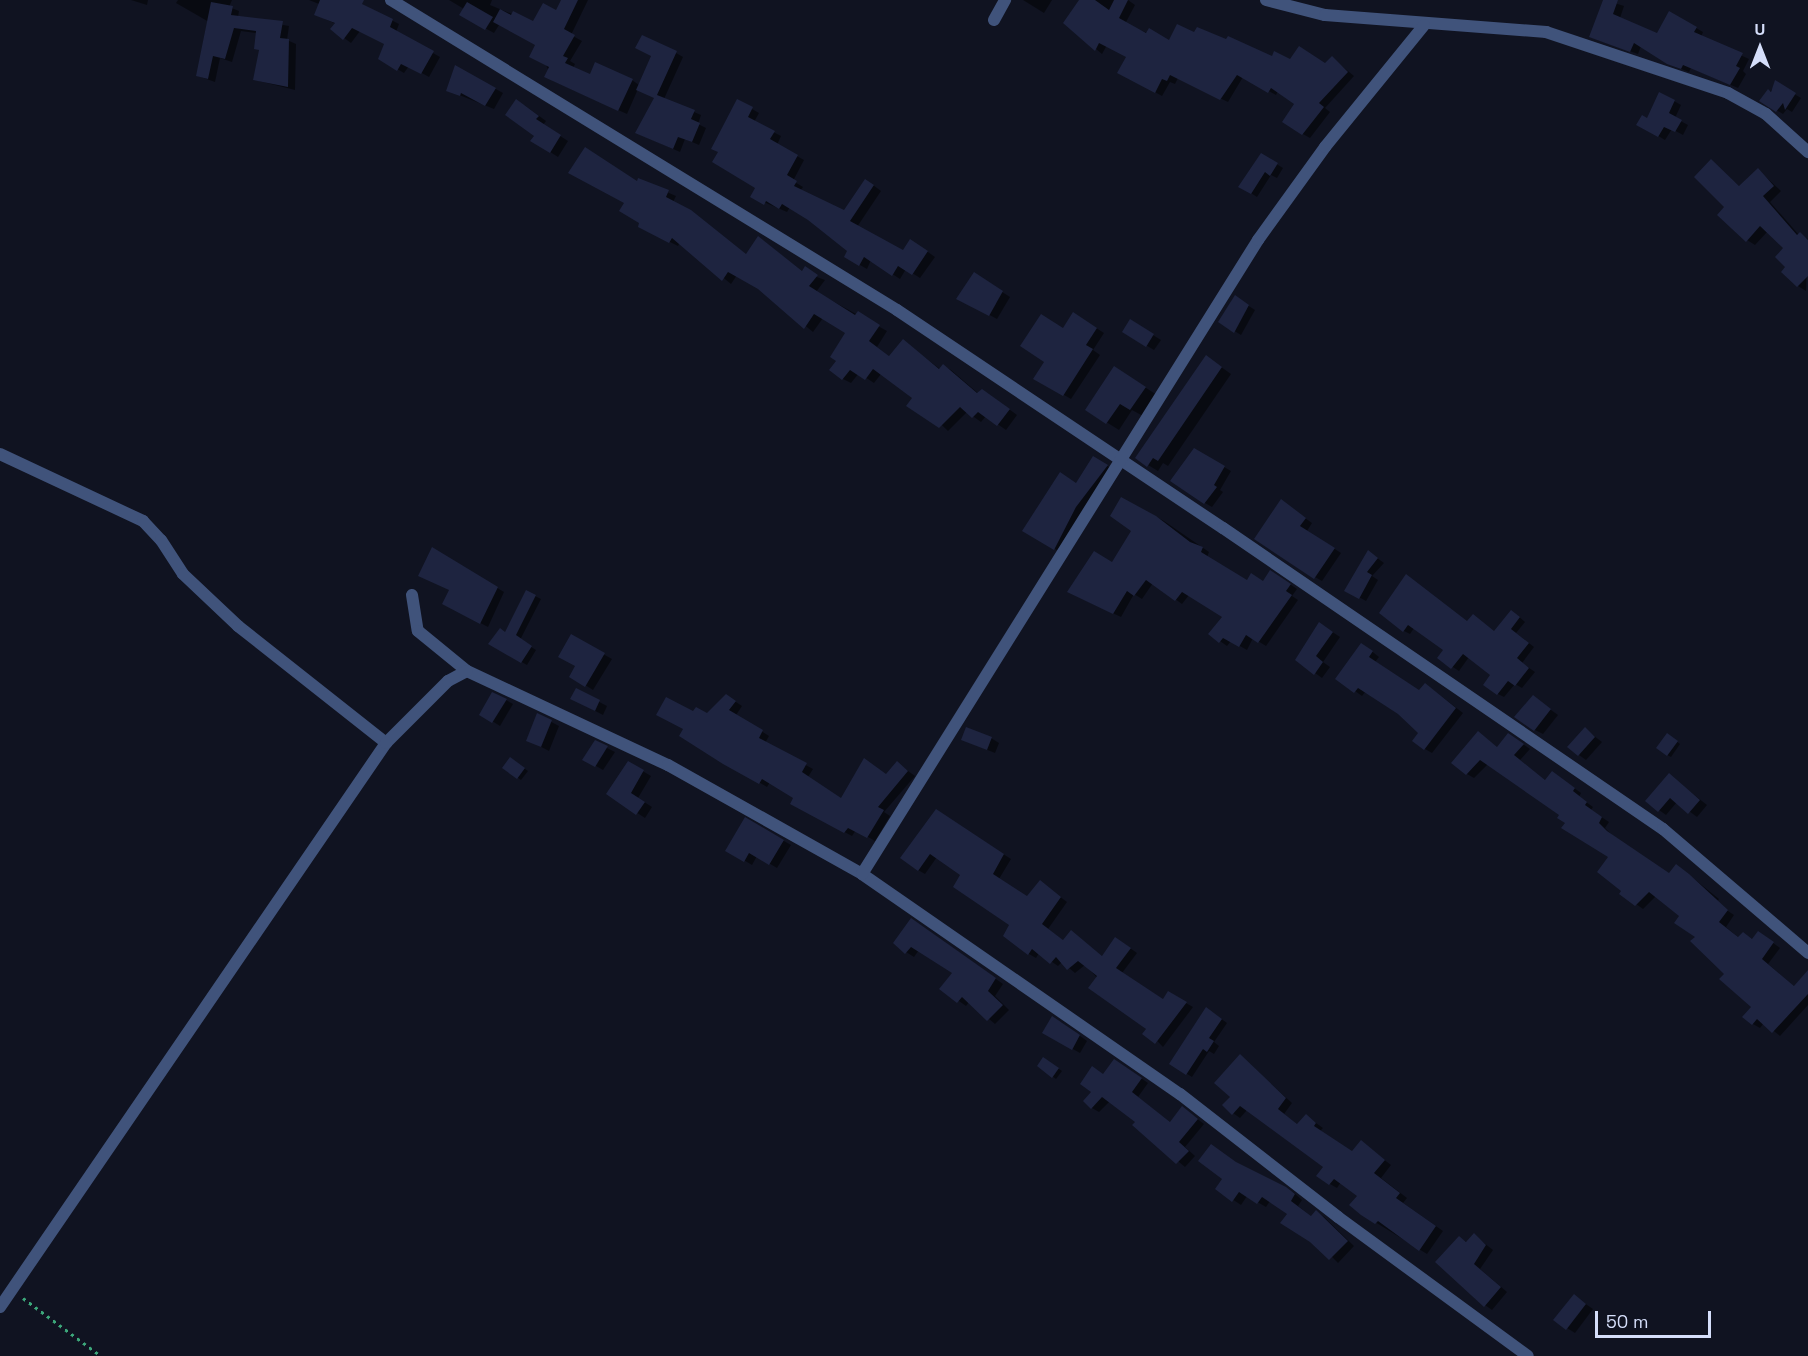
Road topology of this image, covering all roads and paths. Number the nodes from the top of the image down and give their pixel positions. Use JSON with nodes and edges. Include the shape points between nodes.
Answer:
{"nodes":[{"id":1,"x":391,"y":0,"type":"edge"},
{"id":2,"x":1005,"y":0,"type":"edge"},
{"id":3,"x":1266,"y":0,"type":"edge"},
{"id":4,"x":994,"y":20,"type":"dead end"},
{"id":5,"x":1424,"y":25,"type":"junction"},
{"id":6,"x":1808,"y":152,"type":"edge"},
{"id":7,"x":0,"y":454,"type":"edge"},
{"id":8,"x":1120,"y":460,"type":"junction"},
{"id":9,"x":412,"y":595,"type":"dead end"},
{"id":10,"x":467,"y":671,"type":"junction"},
{"id":11,"x":386,"y":743,"type":"junction"},
{"id":12,"x":862,"y":874,"type":"junction"},
{"id":13,"x":1808,"y":953,"type":"edge"},
{"id":14,"x":13,"y":1288,"type":"junction"},
{"id":15,"x":0,"y":1307,"type":"edge"},
{"id":16,"x":101,"y":1356,"type":"edge"},
{"id":17,"x":1528,"y":1356,"type":"edge"}],
"edges":[{"from":1,"to":8,"type":"street","via":[[897,310]]},
{"from":2,"to":4,"type":"street"},
{"from":3,"to":5,"type":"street","via":[[1325,15]]},
{"from":5,"to":6,"type":"street","via":[[1546,32],[1599,48],[1728,93],[1766,114]]},
{"from":5,"to":8,"type":"street","via":[[1325,147],[1258,240]]},
{"from":7,"to":11,"type":"street","via":[[143,521],[183,574],[238,626]]},
{"from":8,"to":12,"type":"street"},
{"from":8,"to":13,"type":"street","via":[[1663,829]]},
{"from":9,"to":10,"type":"street","via":[[418,631]]},
{"from":10,"to":11,"type":"street","via":[[448,681]]},
{"from":10,"to":12,"type":"street","via":[[668,765]]},
{"from":11,"to":14,"type":"street"},
{"from":12,"to":17,"type":"street","via":[[1180,1094],[1338,1217]]},
{"from":14,"to":15,"type":"street"},
{"from":14,"to":16,"type":"path"}]}
